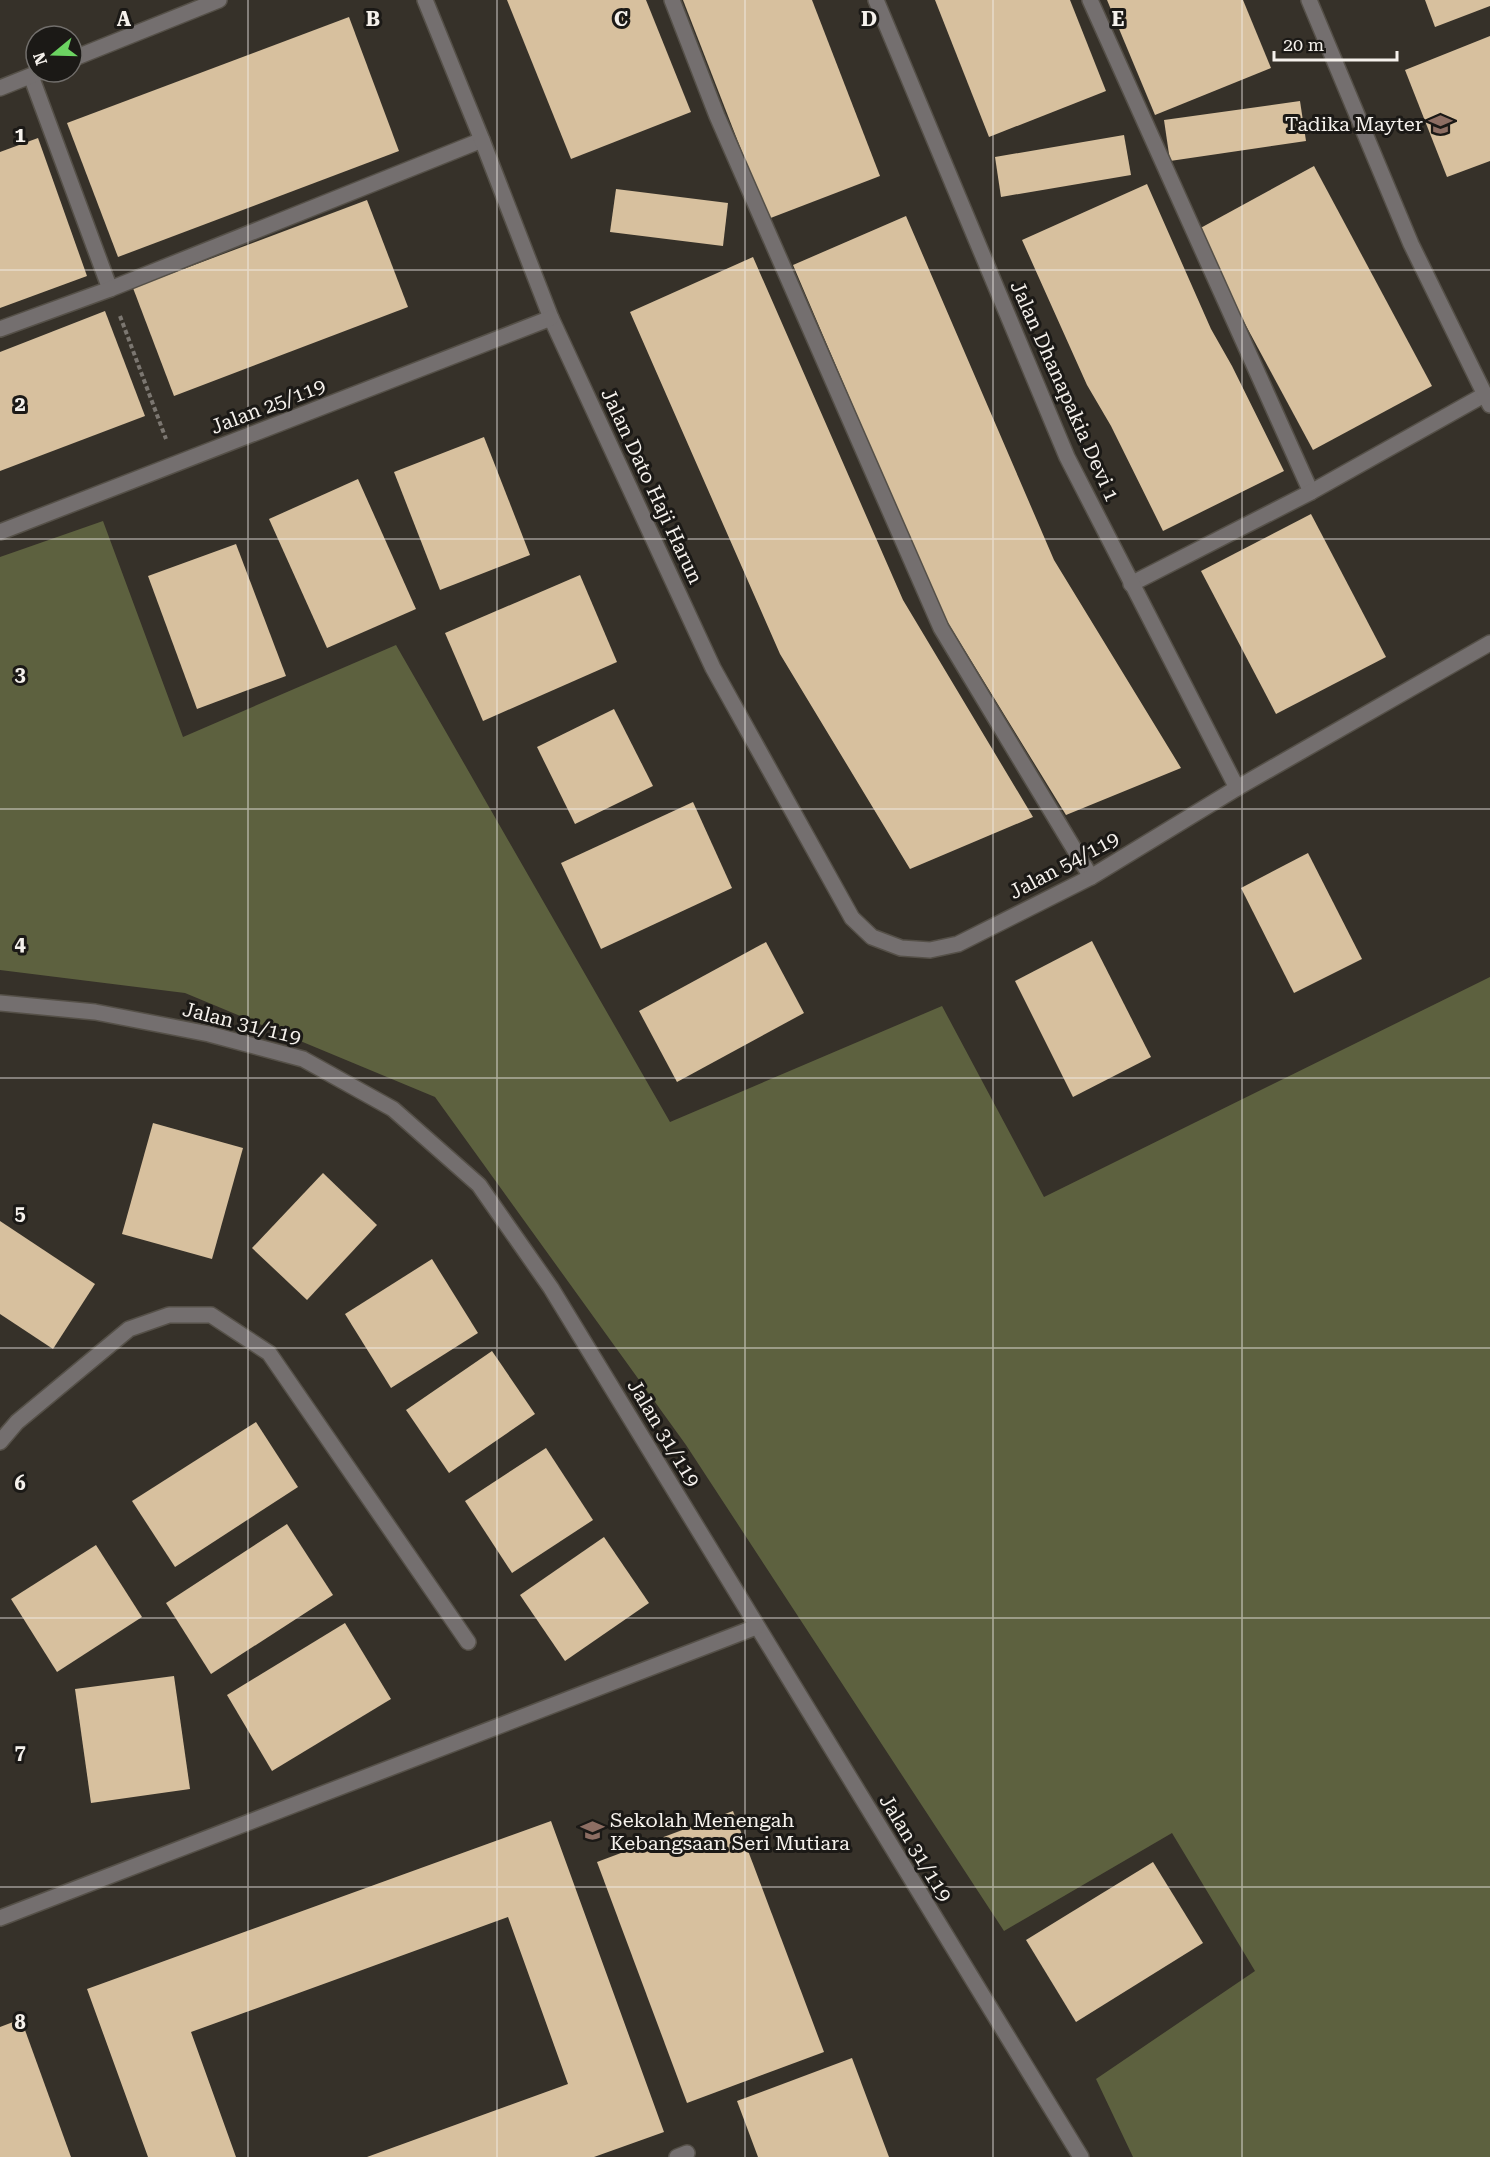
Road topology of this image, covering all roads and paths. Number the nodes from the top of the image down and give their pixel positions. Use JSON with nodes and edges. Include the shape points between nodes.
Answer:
{"nodes":[{"id":1,"x":219,"y":0,"type":"edge"},
{"id":2,"x":425,"y":0,"type":"edge"},
{"id":3,"x":672,"y":0,"type":"edge"},
{"id":4,"x":876,"y":0,"type":"edge"},
{"id":5,"x":1090,"y":0,"type":"edge"},
{"id":6,"x":1309,"y":0,"type":"edge"},
{"id":7,"x":84,"y":54,"type":"edge"},
{"id":8,"x":24,"y":78,"type":"edge"},
{"id":9,"x":38,"y":84,"type":"edge"},
{"id":10,"x":0,"y":88,"type":"edge"},
{"id":11,"x":483,"y":140,"type":"junction"},
{"id":12,"x":110,"y":289,"type":"junction"},
{"id":13,"x":551,"y":318,"type":"junction"},
{"id":14,"x":0,"y":329,"type":"edge"},
{"id":15,"x":1487,"y":400,"type":"edge"},
{"id":16,"x":175,"y":465,"type":"junction"},
{"id":17,"x":1311,"y":492,"type":"junction"},
{"id":18,"x":0,"y":532,"type":"edge"},
{"id":19,"x":1131,"y":584,"type":"junction"},
{"id":20,"x":1490,"y":643,"type":"edge"},
{"id":21,"x":1237,"y":788,"type":"junction"},
{"id":22,"x":1091,"y":877,"type":"junction"},
{"id":23,"x":901,"y":948,"type":"joint"},
{"id":24,"x":0,"y":1003,"type":"edge"},
{"id":25,"x":0,"y":1442,"type":"edge"},
{"id":26,"x":756,"y":1627,"type":"junction"},
{"id":27,"x":468,"y":1642,"type":"dead end"},
{"id":28,"x":0,"y":1918,"type":"edge"},
{"id":29,"x":1081,"y":2157,"type":"edge"}],
"edges":[{"from":1,"to":7,"type":"street"},
{"from":2,"to":11,"type":"street","name":"Jalan Dato Haji Harun"},
{"from":3,"to":22,"type":"street","via":[[717,116],[941,627]]},
{"from":4,"to":19,"type":"street","name":"Jalan Dhanapakia Devi 1","via":[[1067,457]]},
{"from":5,"to":17,"type":"street"},
{"from":6,"to":15,"type":"street","via":[[1411,244]]},
{"from":8,"to":10,"type":"street"},
{"from":9,"to":12,"type":"street"},
{"from":11,"to":12,"type":"street"},
{"from":11,"to":13,"type":"street","name":"Jalan Dato Haji Harun"},
{"from":12,"to":14,"type":"street"},
{"from":12,"to":16,"type":"path"},
{"from":13,"to":16,"type":"street","name":"Jalan 25/119"},
{"from":13,"to":23,"type":"street","name":"Jalan Dato Haji Harun","via":[[713,668],[852,918],[872,937]]},
{"from":15,"to":17,"type":"street"},
{"from":16,"to":18,"type":"street","name":"Jalan 25/119"},
{"from":17,"to":19,"type":"street"},
{"from":19,"to":21,"type":"street","name":"Jalan Dhanapakia Devi 1"},
{"from":20,"to":21,"type":"street","name":"Jalan 54/119"},
{"from":21,"to":22,"type":"street","name":"Jalan 54/119"},
{"from":22,"to":23,"type":"street","name":"Jalan 54/119","via":[[958,944],[930,950]]},
{"from":24,"to":26,"type":"street","name":"Jalan 31/119","via":[[95,1012],[209,1034],[303,1059],[393,1109],[479,1185],[551,1288]]},
{"from":25,"to":27,"type":"street","via":[[17,1422],[129,1329],[169,1315],[211,1315],[269,1353]]},
{"from":26,"to":28,"type":"street"},
{"from":26,"to":29,"type":"street","name":"Jalan 31/119"}]}
